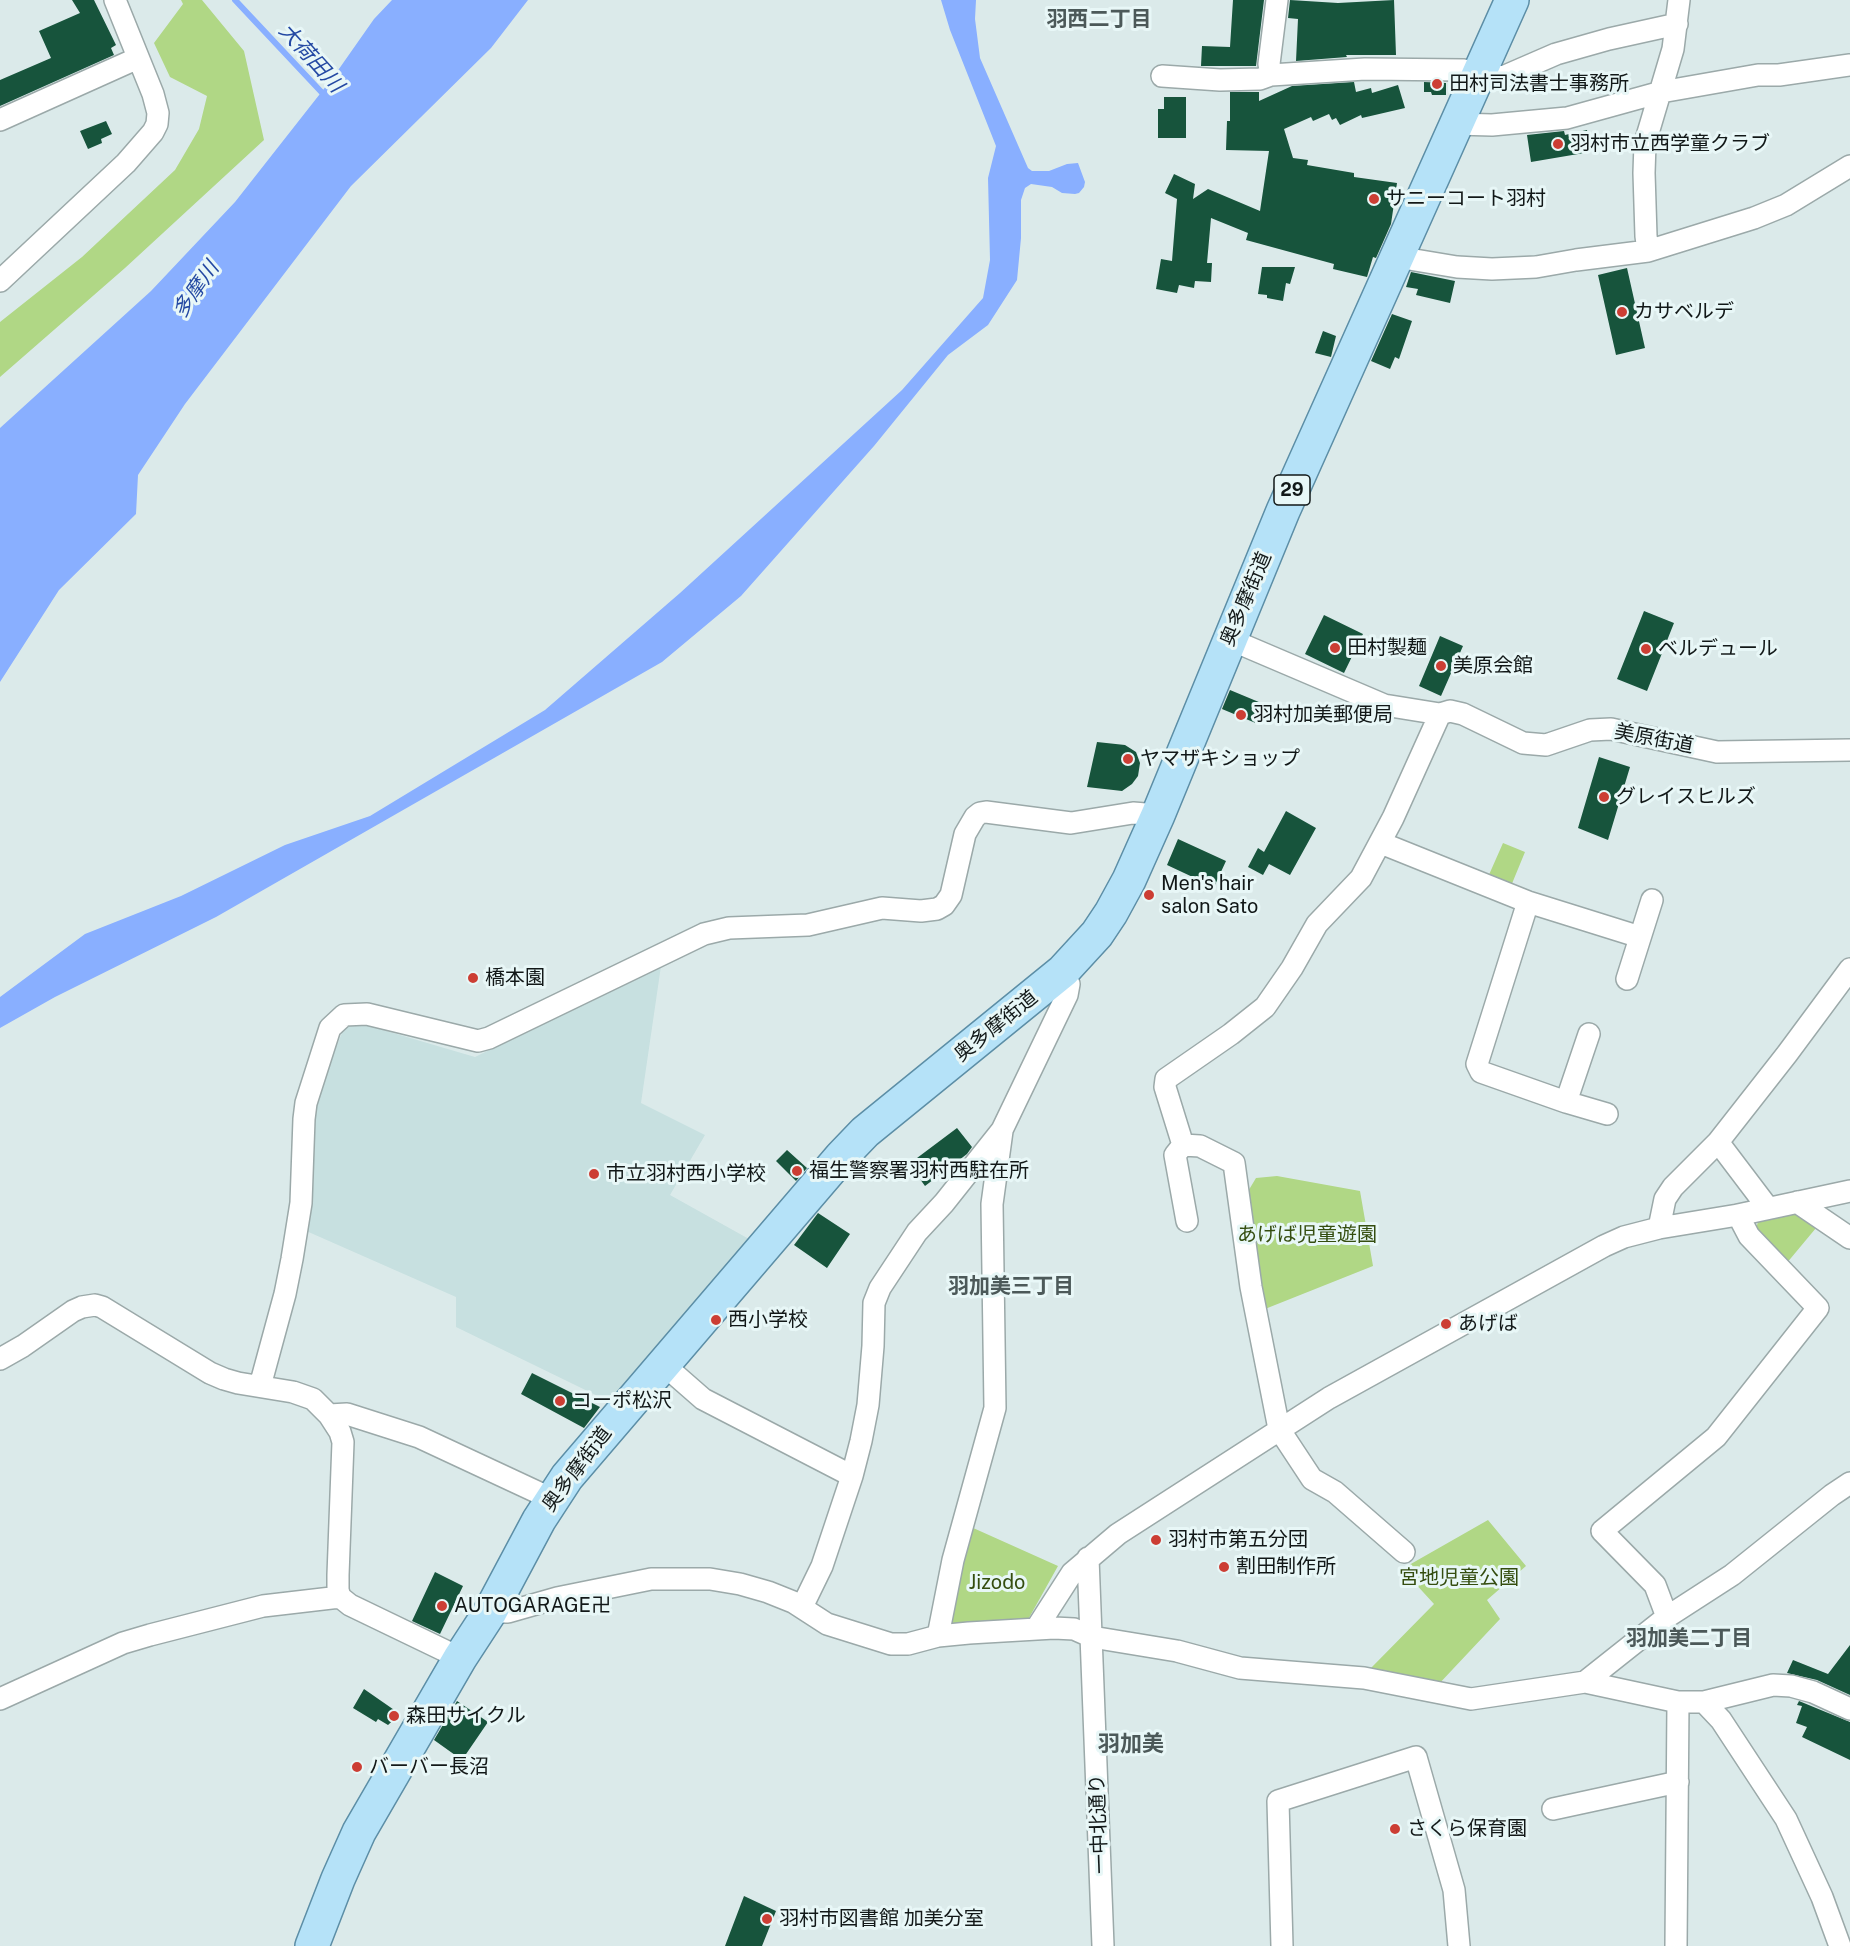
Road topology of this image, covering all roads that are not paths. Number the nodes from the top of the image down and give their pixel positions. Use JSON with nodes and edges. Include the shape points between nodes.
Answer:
{"nodes":[{"id":1,"x":115,"y":0,"type":"edge"},
{"id":2,"x":1277,"y":0,"type":"edge"},
{"id":3,"x":1512,"y":0,"type":"edge"},
{"id":4,"x":1679,"y":0,"type":"edge"},
{"id":5,"x":1677,"y":24,"type":"junction"},
{"id":6,"x":138,"y":58,"type":"junction"},
{"id":7,"x":1850,"y":65,"type":"edge"},
{"id":8,"x":1480,"y":72,"type":"junction"},
{"id":9,"x":1271,"y":75,"type":"junction"},
{"id":10,"x":1162,"y":76,"type":"dead end"},
{"id":11,"x":1661,"y":92,"type":"junction"},
{"id":12,"x":0,"y":120,"type":"edge"},
{"id":13,"x":1456,"y":124,"type":"junction"},
{"id":14,"x":1850,"y":166,"type":"edge"},
{"id":15,"x":1648,"y":251,"type":"junction"},
{"id":16,"x":1397,"y":257,"type":"junction"},
{"id":17,"x":0,"y":281,"type":"edge"},
{"id":18,"x":1229,"y":639,"type":"junction"},
{"id":19,"x":1440,"y":714,"type":"junction"},
{"id":20,"x":1850,"y":750,"type":"edge"},
{"id":21,"x":1158,"y":816,"type":"junction"},
{"id":22,"x":1381,"y":843,"type":"junction"},
{"id":23,"x":1652,"y":900,"type":"dead end"},
{"id":24,"x":1528,"y":902,"type":"junction"},
{"id":25,"x":1640,"y":937,"type":"junction"},
{"id":26,"x":1850,"y":969,"type":"edge"},
{"id":27,"x":1063,"y":971,"type":"junction"},
{"id":28,"x":1627,"y":979,"type":"dead end"},
{"id":29,"x":1589,"y":1034,"type":"dead end"},
{"id":30,"x":1566,"y":1102,"type":"junction"},
{"id":31,"x":1607,"y":1114,"type":"dead end"},
{"id":32,"x":1002,"y":1130,"type":"junction"},
{"id":33,"x":1718,"y":1142,"type":"junction"},
{"id":34,"x":1184,"y":1145,"type":"junction"},
{"id":35,"x":1850,"y":1191,"type":"edge"},
{"id":36,"x":1797,"y":1202,"type":"junction"},
{"id":37,"x":1768,"y":1209,"type":"junction"},
{"id":38,"x":1738,"y":1215,"type":"junction"},
{"id":39,"x":1187,"y":1221,"type":"dead end"},
{"id":40,"x":1659,"y":1228,"type":"junction"},
{"id":41,"x":1850,"y":1238,"type":"edge"},
{"id":42,"x":0,"y":1359,"type":"edge"},
{"id":43,"x":663,"y":1364,"type":"junction"},
{"id":44,"x":260,"y":1386,"type":"junction"},
{"id":45,"x":330,"y":1415,"type":"junction"},
{"id":46,"x":1279,"y":1429,"type":"junction"},
{"id":47,"x":852,"y":1476,"type":"junction"},
{"id":48,"x":1850,"y":1483,"type":"edge"},
{"id":49,"x":552,"y":1499,"type":"junction"},
{"id":50,"x":1404,"y":1552,"type":"dead end"},
{"id":51,"x":1088,"y":1558,"type":"junction"},
{"id":52,"x":340,"y":1597,"type":"junction"},
{"id":53,"x":802,"y":1607,"type":"junction"},
{"id":54,"x":490,"y":1612,"type":"junction"},
{"id":55,"x":1667,"y":1617,"type":"junction"},
{"id":56,"x":1036,"y":1629,"type":"junction"},
{"id":57,"x":938,"y":1636,"type":"junction"},
{"id":58,"x":1092,"y":1637,"type":"junction"},
{"id":59,"x":460,"y":1658,"type":"junction"},
{"id":60,"x":1585,"y":1682,"type":"junction"},
{"id":61,"x":0,"y":1699,"type":"edge"},
{"id":62,"x":1678,"y":1702,"type":"junction"},
{"id":63,"x":1704,"y":1702,"type":"junction"},
{"id":64,"x":1850,"y":1709,"type":"edge"},
{"id":65,"x":1678,"y":1782,"type":"junction"},
{"id":66,"x":1553,"y":1809,"type":"dead end"},
{"id":67,"x":312,"y":1946,"type":"edge"},
{"id":68,"x":1103,"y":1946,"type":"edge"},
{"id":69,"x":1282,"y":1946,"type":"edge"},
{"id":70,"x":1459,"y":1946,"type":"edge"},
{"id":71,"x":1676,"y":1946,"type":"edge"},
{"id":72,"x":1840,"y":1946,"type":"edge"}],
"edges":[{"from":1,"to":6,"type":"street"},
{"from":2,"to":9,"type":"street"},
{"from":3,"to":8,"type":"main road","name":"奥多摩街道","number":"29"},
{"from":4,"to":5,"type":"street"},
{"from":5,"to":8,"type":"street","via":[[1556,54],[1508,77]]},
{"from":5,"to":11,"type":"street"},
{"from":6,"to":12,"type":"street"},
{"from":6,"to":17,"type":"street","via":[[158,113],[158,124],[98,191]]},
{"from":7,"to":11,"type":"street","via":[[1758,75]]},
{"from":8,"to":9,"type":"street","via":[[1365,69]]},
{"from":8,"to":13,"type":"main road","name":"奥多摩街道","number":"29"},
{"from":9,"to":10,"type":"street","via":[[1260,80]]},
{"from":11,"to":13,"type":"street","via":[[1567,118]]},
{"from":11,"to":15,"type":"street","via":[[1646,143]]},
{"from":13,"to":16,"type":"main road","name":"奥多摩街道","number":"29"},
{"from":14,"to":15,"type":"street","via":[[1786,205]]},
{"from":15,"to":16,"type":"street","via":[[1536,267],[1492,269]]},
{"from":16,"to":18,"type":"main road","name":"奥多摩街道","number":"29"},
{"from":18,"to":19,"type":"street","name":"美原街道","via":[[1384,705]]},
{"from":18,"to":21,"type":"main road","name":"奥多摩街道","number":"29"},
{"from":19,"to":20,"type":"street","name":"美原街道","via":[[1462,714],[1523,742],[1546,745],[1590,730],[1611,729],[1717,752]]},
{"from":19,"to":22,"type":"street"},
{"from":21,"to":27,"type":"main road","name":"奥多摩街道","number":"29","via":[[1111,913]]},
{"from":21,"to":44,"type":"street","via":[[1133,813],[1071,823],[980,813],[965,834],[951,895],[937,909],[882,908],[824,923],[729,928],[704,934],[478,1041],[367,1014],[344,1015],[330,1028],[306,1103],[301,1203],[292,1259]]},
{"from":22,"to":24,"type":"street"},
{"from":22,"to":34,"type":"street","via":[[1361,878],[1317,924],[1265,1007],[1166,1079],[1165,1088]]},
{"from":23,"to":25,"type":"street"},
{"from":24,"to":25,"type":"street"},
{"from":24,"to":30,"type":"street","via":[[1477,1064],[1481,1072]]},
{"from":25,"to":28,"type":"street"},
{"from":26,"to":33,"type":"street"},
{"from":27,"to":32,"type":"street","via":[[1069,984],[1067,995]]},
{"from":27,"to":43,"type":"main road","name":"奥多摩街道","number":"29","via":[[865,1132]]},
{"from":29,"to":30,"type":"street"},
{"from":30,"to":31,"type":"street"},
{"from":32,"to":47,"type":"street","via":[[917,1232],[880,1288],[874,1304],[868,1405]]},
{"from":32,"to":57,"type":"street","via":[[992,1204],[995,1408],[953,1560]]},
{"from":33,"to":37,"type":"street"},
{"from":33,"to":40,"type":"street","via":[[1665,1198]]},
{"from":34,"to":39,"type":"street","via":[[1175,1155]]},
{"from":34,"to":46,"type":"street","via":[[1200,1146],[1234,1163],[1251,1287]]},
{"from":35,"to":36,"type":"street"},
{"from":36,"to":37,"type":"street"},
{"from":36,"to":41,"type":"street"},
{"from":37,"to":38,"type":"street"},
{"from":38,"to":40,"type":"street"},
{"from":38,"to":55,"type":"street","via":[[1749,1236],[1818,1308],[1716,1437],[1602,1531],[1655,1585]]},
{"from":40,"to":46,"type":"street","via":[[1604,1246],[1404,1355]]},
{"from":42,"to":44,"type":"street","via":[[73,1311],[95,1305],[210,1372],[238,1383]]},
{"from":43,"to":47,"type":"street","via":[[703,1399]]},
{"from":43,"to":49,"type":"main road","name":"奥多摩街道","number":"29"},
{"from":44,"to":45,"type":"street","via":[[304,1395]]},
{"from":45,"to":49,"type":"street","via":[[347,1414],[419,1437]]},
{"from":45,"to":52,"type":"street","via":[[343,1442]]},
{"from":46,"to":50,"type":"street","via":[[1312,1479],[1335,1492]]},
{"from":46,"to":51,"type":"street","via":[[1118,1534]]},
{"from":47,"to":53,"type":"street","via":[[822,1566]]},
{"from":48,"to":55,"type":"street","via":[[1732,1575]]},
{"from":49,"to":54,"type":"main road","name":"奥多摩街道","number":"29"},
{"from":51,"to":56,"type":"street","via":[[1072,1573]]},
{"from":51,"to":58,"type":"street","name":"一中北通り"},
{"from":52,"to":59,"type":"street"},
{"from":52,"to":61,"type":"street","via":[[263,1606],[123,1643]]},
{"from":53,"to":54,"type":"street","via":[[740,1584],[672,1578],[546,1600],[508,1612]]},
{"from":53,"to":57,"type":"street","via":[[836,1627],[891,1644]]},
{"from":54,"to":59,"type":"main road","name":"奥多摩街道","number":"29"},
{"from":55,"to":60,"type":"street"},
{"from":56,"to":57,"type":"street"},
{"from":56,"to":58,"type":"street","via":[[1074,1629]]},
{"from":58,"to":60,"type":"street","via":[[1177,1651],[1240,1668],[1364,1678],[1471,1699]]},
{"from":58,"to":68,"type":"street","name":"一中北通り"},
{"from":59,"to":67,"type":"main road","name":"奥多摩街道","number":"29","via":[[359,1832]]},
{"from":60,"to":62,"type":"street"},
{"from":62,"to":63,"type":"street"},
{"from":62,"to":65,"type":"street"},
{"from":63,"to":64,"type":"street","via":[[1773,1685],[1813,1692]]},
{"from":63,"to":72,"type":"street","via":[[1721,1720],[1786,1819]]},
{"from":65,"to":66,"type":"street"},
{"from":65,"to":71,"type":"street"},
{"from":69,"to":70,"type":"street","via":[[1278,1801],[1416,1757],[1454,1890]]}]}
